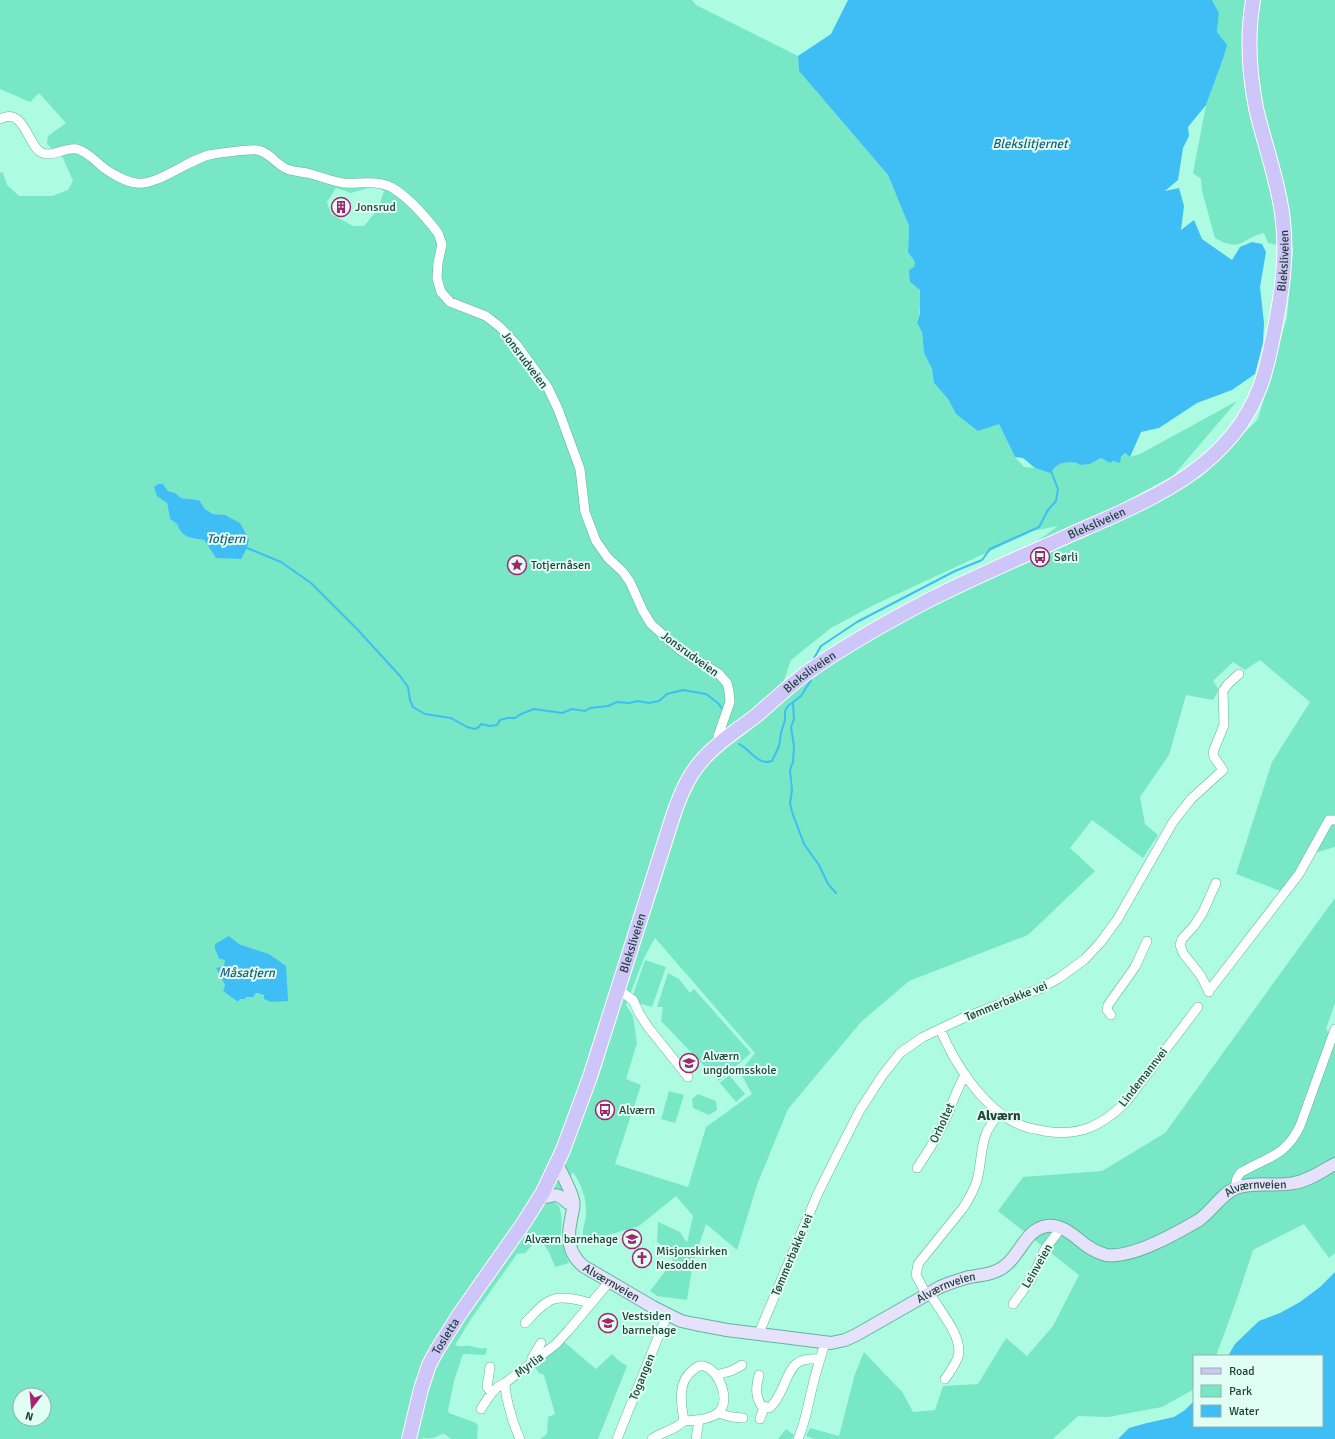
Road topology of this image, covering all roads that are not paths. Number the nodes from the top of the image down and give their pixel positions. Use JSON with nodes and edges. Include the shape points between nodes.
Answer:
{"nodes":[{"id":1,"x":1253,"y":0,"type":"edge"},
{"id":2,"x":0,"y":119,"type":"edge"},
{"id":3,"x":1239,"y":674,"type":"dead end"},
{"id":4,"x":719,"y":744,"type":"junction"},
{"id":5,"x":1335,"y":820,"type":"edge"},
{"id":6,"x":1216,"y":883,"type":"dead end"},
{"id":7,"x":1146,"y":941,"type":"dead end"},
{"id":8,"x":619,"y":990,"type":"junction"},
{"id":9,"x":1198,"y":1007,"type":"dead end"},
{"id":10,"x":1110,"y":1015,"type":"dead end"},
{"id":11,"x":940,"y":1029,"type":"junction"},
{"id":12,"x":1335,"y":1029,"type":"edge"},
{"id":13,"x":965,"y":1075,"type":"junction"},
{"id":14,"x":688,"y":1077,"type":"dead end"},
{"id":15,"x":1000,"y":1114,"type":"junction"},
{"id":16,"x":1335,"y":1164,"type":"edge"},
{"id":17,"x":917,"y":1168,"type":"dead end"},
{"id":18,"x":554,"y":1169,"type":"junction"},
{"id":19,"x":1235,"y":1188,"type":"junction"},
{"id":20,"x":540,"y":1198,"type":"junction"},
{"id":21,"x":568,"y":1203,"type":"junction"},
{"id":22,"x":571,"y":1219,"type":"junction"},
{"id":23,"x":1061,"y":1228,"type":"junction"},
{"id":24,"x":609,"y":1282,"type":"junction"},
{"id":25,"x":927,"y":1293,"type":"junction"},
{"id":26,"x":591,"y":1303,"type":"junction"},
{"id":27,"x":1013,"y":1304,"type":"dead end"},
{"id":28,"x":667,"y":1315,"type":"junction"},
{"id":29,"x":525,"y":1323,"type":"dead end"},
{"id":30,"x":759,"y":1333,"type":"junction"},
{"id":31,"x":541,"y":1343,"type":"dead end"},
{"id":32,"x":825,"y":1343,"type":"junction"},
{"id":33,"x":819,"y":1359,"type":"junction"},
{"id":34,"x":531,"y":1364,"type":"junction"},
{"id":35,"x":742,"y":1365,"type":"dead end"},
{"id":36,"x":490,"y":1368,"type":"dead end"},
{"id":37,"x":716,"y":1375,"type":"junction"},
{"id":38,"x":759,"y":1375,"type":"dead end"},
{"id":39,"x":945,"y":1379,"type":"dead end"},
{"id":40,"x":505,"y":1383,"type":"junction"},
{"id":41,"x":491,"y":1392,"type":"junction"},
{"id":42,"x":764,"y":1407,"type":"junction"},
{"id":43,"x":481,"y":1409,"type":"dead end"},
{"id":44,"x":718,"y":1413,"type":"junction"},
{"id":45,"x":743,"y":1418,"type":"dead end"},
{"id":46,"x":760,"y":1419,"type":"dead end"},
{"id":47,"x":700,"y":1420,"type":"junction"},
{"id":48,"x":684,"y":1421,"type":"junction"},
{"id":49,"x":410,"y":1439,"type":"edge"},
{"id":50,"x":520,"y":1439,"type":"edge"},
{"id":51,"x":617,"y":1439,"type":"edge"},
{"id":52,"x":652,"y":1439,"type":"edge"},
{"id":53,"x":696,"y":1439,"type":"edge"},
{"id":54,"x":798,"y":1439,"type":"edge"}],
"edges":[{"from":1,"to":4,"type":"main road","name":"Bleksliveien","via":[[1249,41],[1251,76],[1280,199],[1284,226],[1284,262],[1280,300],[1264,375],[1257,395],[1241,424],[1225,444],[1187,478],[891,621],[805,674]]},
{"from":2,"to":4,"type":"street","name":"Jonsrudveien","via":[[10,116],[16,119],[43,154],[77,149],[112,173],[138,184],[159,178],[203,157],[258,150],[283,168],[343,183],[383,184],[410,201],[438,233],[441,240],[437,272],[441,292],[450,302],[486,316],[500,326],[548,388],[580,469],[589,525],[608,558],[630,582],[651,624],[680,650],[718,673],[727,682],[730,702],[718,736]]},
{"from":3,"to":11,"type":"street","name":"Tømmerbakke vei","via":[[1223,691],[1224,725],[1213,752],[1214,758],[1223,770],[1191,799],[1173,822],[1123,910],[1100,943],[1077,965],[1038,989]]},
{"from":4,"to":8,"type":"main road","name":"Bleksliveien","via":[[698,765],[679,801]]},
{"from":5,"to":6,"type":"street","via":[[1328,820],[1295,879],[1211,990],[1183,953],[1180,945],[1203,912]]},
{"from":7,"to":10,"type":"street","via":[[1135,967],[1108,1005]]},
{"from":8,"to":14,"type":"street","via":[[633,1000],[648,1027]]},
{"from":8,"to":18,"type":"main road","name":"Bleksliveien","via":[[583,1098]]},
{"from":9,"to":15,"type":"street","name":"Lindemannvei","via":[[1126,1102],[1105,1120],[1082,1131],[1057,1133],[1019,1125]]},
{"from":11,"to":13,"type":"street"},
{"from":11,"to":30,"type":"street","name":"Tømmerbakke vei","via":[[900,1053],[860,1110],[818,1193]]},
{"from":12,"to":19,"type":"street","via":[[1296,1135],[1276,1155],[1240,1173],[1236,1178]]},
{"from":13,"to":15,"type":"street","via":[[970,1084]]},
{"from":13,"to":17,"type":"street","name":"Orholtet","via":[[945,1121]]},
{"from":15,"to":25,"type":"street","via":[[986,1130],[977,1180],[968,1200],[918,1264],[916,1275]]},
{"from":16,"to":19,"type":"main road","name":"Alværnveien","via":[[1294,1183],[1252,1184]]},
{"from":18,"to":20,"type":"main road"},
{"from":18,"to":21,"type":"main road","name":"Alværnveien"},
{"from":18,"to":22,"type":"main road","name":"Alværnveien","via":[[574,1201]]},
{"from":19,"to":23,"type":"main road","name":"Alværnveien","via":[[1199,1220],[1156,1243],[1128,1253],[1100,1253]]},
{"from":20,"to":21,"type":"main road","via":[[556,1194]]},
{"from":20,"to":49,"type":"main road","name":"Tosletta","via":[[437,1350],[421,1389]]},
{"from":21,"to":22,"type":"main road","name":"Alværnveien"},
{"from":22,"to":24,"type":"main road","name":"Alværnveien","via":[[568,1241],[572,1253],[583,1266]]},
{"from":23,"to":25,"type":"main road","name":"Alværnveien","via":[[1048,1226],[1034,1231],[1013,1260],[1000,1270],[954,1281]]},
{"from":23,"to":27,"type":"street","name":"Leinveien","via":[[1045,1249],[1032,1278]]},
{"from":24,"to":26,"type":"street","name":"Myrlia"},
{"from":24,"to":28,"type":"main road","name":"Alværnveien"},
{"from":25,"to":32,"type":"main road","name":"Alværnveien","via":[[856,1335],[839,1342]]},
{"from":25,"to":39,"type":"street","via":[[948,1322],[958,1346],[958,1357]]},
{"from":26,"to":29,"type":"street","via":[[552,1299]]},
{"from":26,"to":34,"type":"street","name":"Myrlia","via":[[556,1344]]},
{"from":28,"to":30,"type":"main road","name":"Alværnveien","via":[[695,1324]]},
{"from":28,"to":51,"type":"street","name":"Togangen"},
{"from":30,"to":32,"type":"main road","name":"Alværnveien"},
{"from":31,"to":34,"type":"street"},
{"from":32,"to":33,"type":"street"},
{"from":33,"to":42,"type":"street","via":[[803,1360],[795,1364],[773,1405],[769,1408]]},
{"from":33,"to":54,"type":"street"},
{"from":34,"to":40,"type":"street","name":"Myrlia"},
{"from":35,"to":37,"type":"street"},
{"from":36,"to":41,"type":"street","via":[[487,1387]]},
{"from":37,"to":44,"type":"street","via":[[724,1394]]},
{"from":37,"to":48,"type":"street","via":[[705,1366],[698,1366],[684,1380],[681,1401]]},
{"from":38,"to":42,"type":"street","via":[[756,1392],[759,1402]]},
{"from":40,"to":41,"type":"street"},
{"from":40,"to":50,"type":"street","name":"Myrlia"},
{"from":41,"to":43,"type":"street"},
{"from":42,"to":46,"type":"street"},
{"from":44,"to":45,"type":"street"},
{"from":44,"to":47,"type":"street"},
{"from":47,"to":48,"type":"street"},
{"from":47,"to":53,"type":"street"},
{"from":48,"to":52,"type":"street"}]}
